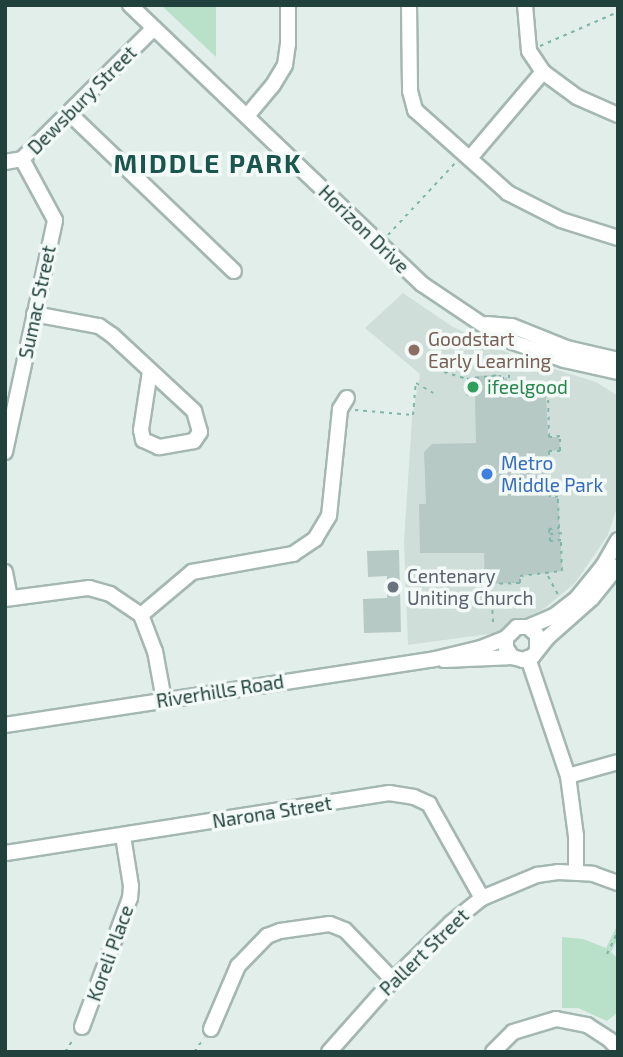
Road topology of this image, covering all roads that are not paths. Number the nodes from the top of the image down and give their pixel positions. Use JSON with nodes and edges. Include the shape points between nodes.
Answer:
{"nodes":[{"id":1,"x":130,"y":5,"type":"edge"},
{"id":2,"x":288,"y":5,"type":"edge"},
{"id":3,"x":409,"y":5,"type":"edge"},
{"id":4,"x":525,"y":5,"type":"edge"},
{"id":5,"x":155,"y":28,"type":"junction"},
{"id":6,"x":543,"y":72,"type":"junction"},
{"id":7,"x":70,"y":114,"type":"junction"},
{"id":8,"x":618,"y":115,"type":"edge"},
{"id":9,"x":247,"y":116,"type":"junction"},
{"id":10,"x":467,"y":156,"type":"junction"},
{"id":11,"x":22,"y":159,"type":"junction"},
{"id":12,"x":5,"y":162,"type":"edge"},
{"id":13,"x":618,"y":238,"type":"edge"},
{"id":14,"x":234,"y":271,"type":"dead end"},
{"id":15,"x":34,"y":314,"type":"junction"},
{"id":16,"x":617,"y":369,"type":"edge"},
{"id":17,"x":150,"y":371,"type":"junction"},
{"id":18,"x":11,"y":397,"type":"edge"},
{"id":19,"x":344,"y":403,"type":"road end"},
{"id":20,"x":5,"y":452,"type":"edge"},
{"id":21,"x":618,"y":540,"type":"edge"},
{"id":22,"x":618,"y":566,"type":"edge"},
{"id":23,"x":5,"y":572,"type":"edge"},
{"id":24,"x":8,"y":599,"type":"edge"},
{"id":25,"x":141,"y":615,"type":"junction"},
{"id":26,"x":528,"y":627,"type":"junction"},
{"id":27,"x":506,"y":638,"type":"junction"},
{"id":28,"x":533,"y":654,"type":"junction"},
{"id":29,"x":512,"y":657,"type":"junction"},
{"id":30,"x":435,"y":659,"type":"junction"},
{"id":31,"x":164,"y":700,"type":"junction"},
{"id":32,"x":5,"y":724,"type":"edge"},
{"id":33,"x":618,"y":762,"type":"edge"},
{"id":34,"x":568,"y":776,"type":"junction"},
{"id":35,"x":123,"y":836,"type":"junction"},
{"id":36,"x":6,"y":852,"type":"edge"},
{"id":37,"x":576,"y":872,"type":"junction"},
{"id":38,"x":618,"y":883,"type":"edge"},
{"id":39,"x":482,"y":898,"type":"junction"},
{"id":40,"x":393,"y":980,"type":"junction"},
{"id":41,"x":82,"y":1027,"type":"road end"},
{"id":42,"x":211,"y":1029,"type":"road end"},
{"id":43,"x":618,"y":1049,"type":"edge"},
{"id":44,"x":329,"y":1052,"type":"edge"},
{"id":45,"x":493,"y":1052,"type":"edge"}],
"edges":[{"from":1,"to":5,"type":"street","name":"Horizon Drive"},
{"from":2,"to":9,"type":"street","via":[[285,65]]},
{"from":3,"to":10,"type":"street","via":[[410,91],[415,110]]},
{"from":4,"to":6,"type":"street","via":[[529,51]]},
{"from":5,"to":7,"type":"street","name":"Dewsbury Street"},
{"from":5,"to":9,"type":"street","name":"Horizon Drive"},
{"from":6,"to":8,"type":"street","via":[[577,97]]},
{"from":6,"to":10,"type":"street"},
{"from":7,"to":11,"type":"street","name":"Dewsbury Street"},
{"from":7,"to":14,"type":"street"},
{"from":9,"to":16,"type":"street","name":"Horizon Drive","via":[[422,284],[504,339]]},
{"from":10,"to":13,"type":"street","via":[[509,193],[561,220]]},
{"from":11,"to":12,"type":"street","name":"Dewsbury Street"},
{"from":11,"to":15,"type":"street","name":"Sumac Street","via":[[55,219]]},
{"from":15,"to":17,"type":"street","via":[[99,326]]},
{"from":15,"to":18,"type":"street","name":"Sumac Street"},
{"from":17,"to":17,"type":"street","via":[[194,411],[200,432],[194,440],[159,447],[143,440]]},
{"from":18,"to":20,"type":"street","name":"Sumac Street"},
{"from":19,"to":25,"type":"street","via":[[329,516],[314,539],[293,554],[192,572]]},
{"from":21,"to":26,"type":"street","via":[[578,598],[554,616]]},
{"from":22,"to":28,"type":"street","via":[[592,598]]},
{"from":23,"to":24,"type":"street"},
{"from":24,"to":25,"type":"street","via":[[89,588],[110,594]]},
{"from":25,"to":31,"type":"street","via":[[155,651]]},
{"from":26,"to":27,"type":"street","via":[[517,627]]},
{"from":26,"to":28,"type":"street","via":[[537,635]]},
{"from":27,"to":29,"type":"street"},
{"from":27,"to":30,"type":"street","name":"Riverhills Road"},
{"from":28,"to":29,"type":"street"},
{"from":28,"to":34,"type":"street"},
{"from":29,"to":30,"type":"street","name":"Riverhills Road"},
{"from":30,"to":31,"type":"street","name":"Riverhills Road"},
{"from":31,"to":32,"type":"street","name":"Riverhills Road"},
{"from":33,"to":34,"type":"street"},
{"from":34,"to":37,"type":"street"},
{"from":35,"to":36,"type":"street","name":"Narona Street"},
{"from":35,"to":39,"type":"street","name":"Narona Street","via":[[389,793],[414,797],[429,804]]},
{"from":35,"to":41,"type":"street","name":"Koreli Place","via":[[130,898]]},
{"from":37,"to":38,"type":"street","name":"Pallert Street"},
{"from":37,"to":39,"type":"street","name":"Pallert Street","via":[[537,875]]},
{"from":39,"to":40,"type":"street","name":"Pallert Street"},
{"from":40,"to":42,"type":"street","via":[[345,930],[331,924],[280,931],[267,936],[238,966]]},
{"from":40,"to":44,"type":"street","name":"Pallert Street"},
{"from":43,"to":45,"type":"street","via":[[587,1025],[556,1019],[513,1032]]}]}
